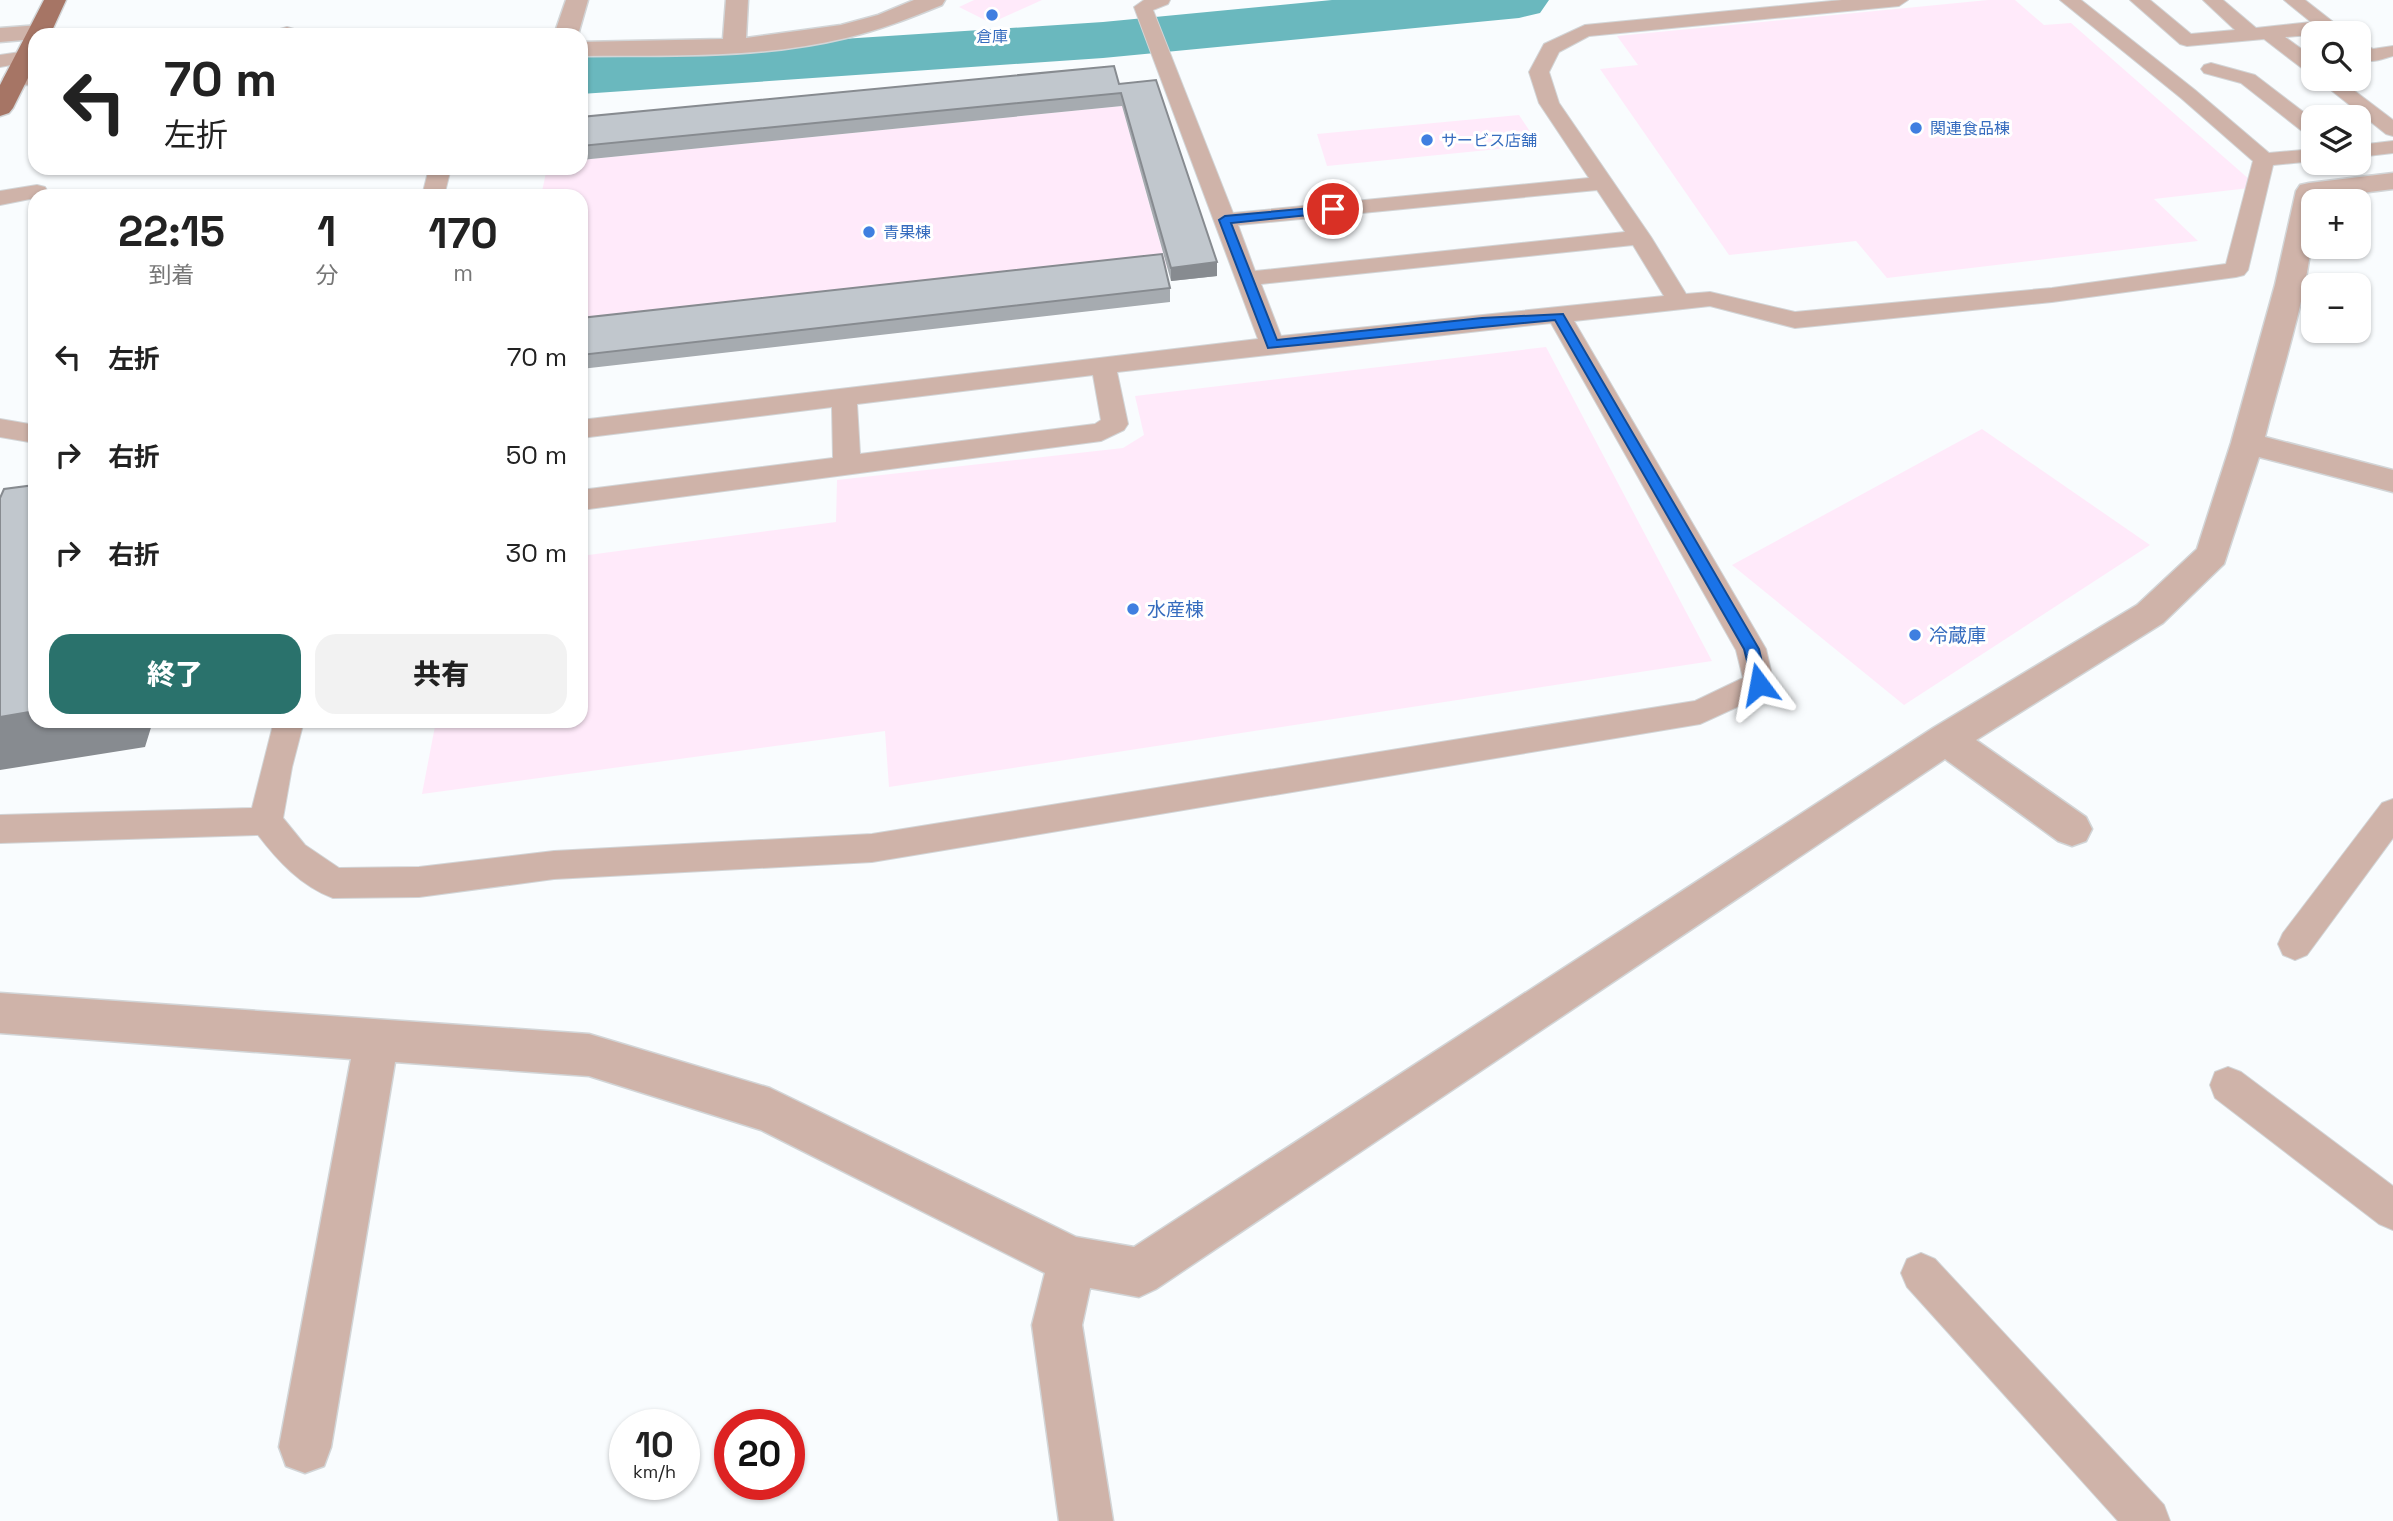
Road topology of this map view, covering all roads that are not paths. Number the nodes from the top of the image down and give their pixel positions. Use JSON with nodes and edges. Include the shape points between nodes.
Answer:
{"nodes":[{"id":1,"x":55,"y":0,"type":"edge"},
{"id":2,"x":578,"y":0,"type":"edge"},
{"id":3,"x":737,"y":0,"type":"edge"},
{"id":4,"x":934,"y":0,"type":"edge"},
{"id":5,"x":1161,"y":0,"type":"edge"},
{"id":6,"x":1899,"y":0,"type":"edge"},
{"id":7,"x":2069,"y":0,"type":"edge"},
{"id":8,"x":2139,"y":0,"type":"edge"},
{"id":9,"x":2212,"y":0,"type":"edge"},
{"id":10,"x":2293,"y":0,"type":"edge"},
{"id":11,"x":1798,"y":4,"type":"edge"},
{"id":12,"x":2322,"y":21,"type":"edge"},
{"id":13,"x":2301,"y":27,"type":"edge"},
{"id":14,"x":41,"y":28,"type":"edge"},
{"id":15,"x":568,"y":28,"type":"edge"},
{"id":16,"x":2259,"y":33,"type":"junction"},
{"id":17,"x":0,"y":35,"type":"edge"},
{"id":18,"x":2202,"y":38,"type":"junction"},
{"id":19,"x":734,"y":46,"type":"junction"},
{"id":20,"x":588,"y":49,"type":"edge"},
{"id":21,"x":2390,"y":51,"type":"dead end"},
{"id":22,"x":27,"y":55,"type":"edge"},
{"id":23,"x":2371,"y":56,"type":"edge"},
{"id":24,"x":2301,"y":60,"type":"edge"},
{"id":25,"x":2211,"y":69,"type":"junction"},
{"id":26,"x":2343,"y":91,"type":"edge"},
{"id":27,"x":2188,"y":94,"type":"junction"},
{"id":28,"x":0,"y":108,"type":"edge"},
{"id":29,"x":2301,"y":121,"type":"edge"},
{"id":30,"x":2393,"y":130,"type":"edge"},
{"id":31,"x":2393,"y":147,"type":"edge"},
{"id":32,"x":2371,"y":150,"type":"edge"},
{"id":33,"x":2301,"y":156,"type":"edge"},
{"id":34,"x":2264,"y":160,"type":"junction"},
{"id":35,"x":2393,"y":181,"type":"edge"},
{"id":36,"x":1603,"y":183,"type":"junction"},
{"id":37,"x":28,"y":193,"type":"edge"},
{"id":38,"x":0,"y":198,"type":"edge"},
{"id":39,"x":1225,"y":220,"type":"junction"},
{"id":40,"x":1640,"y":237,"type":"junction"},
{"id":41,"x":1245,"y":279,"type":"junction"},
{"id":42,"x":1681,"y":303,"type":"junction"},
{"id":43,"x":1559,"y":316,"type":"junction"},
{"id":44,"x":1272,"y":345,"type":"junction"},
{"id":45,"x":1103,"y":365,"type":"junction"},
{"id":46,"x":844,"y":397,"type":"junction"},
{"id":47,"x":0,"y":428,"type":"edge"},
{"id":48,"x":588,"y":428,"type":"edge"},
{"id":49,"x":28,"y":433,"type":"edge"},
{"id":50,"x":2247,"y":443,"type":"junction"},
{"id":51,"x":847,"y":465,"type":"junction"},
{"id":52,"x":2393,"y":481,"type":"edge"},
{"id":53,"x":588,"y":499,"type":"edge"},
{"id":54,"x":287,"y":728,"type":"edge"},
{"id":55,"x":1946,"y":739,"type":"junction"},
{"id":56,"x":2393,"y":813,"type":"edge"},
{"id":57,"x":266,"y":821,"type":"junction"},
{"id":58,"x":0,"y":829,"type":"edge"},
{"id":59,"x":2072,"y":829,"type":"dead end"},
{"id":60,"x":2295,"y":944,"type":"dead end"},
{"id":61,"x":0,"y":1013,"type":"edge"},
{"id":62,"x":377,"y":1040,"type":"junction"},
{"id":63,"x":2228,"y":1085,"type":"dead end"},
{"id":64,"x":2393,"y":1210,"type":"edge"},
{"id":65,"x":1072,"y":1261,"type":"junction"},
{"id":66,"x":1921,"y":1273,"type":"dead end"},
{"id":67,"x":305,"y":1447,"type":"dead end"},
{"id":68,"x":1086,"y":1521,"type":"edge"},
{"id":69,"x":2148,"y":1521,"type":"edge"}],
"edges":[{"from":1,"to":14,"type":"main road"},
{"from":2,"to":15,"type":"street"},
{"from":3,"to":19,"type":"street"},
{"from":4,"to":19,"type":"street","via":[[879,22],[833,33]]},
{"from":5,"to":39,"type":"lane","via":[[1143,8]]},
{"from":6,"to":11,"type":"lane"},
{"from":7,"to":27,"type":"lane"},
{"from":8,"to":18,"type":"lane","via":[[2187,40]]},
{"from":9,"to":16,"type":"lane"},
{"from":10,"to":12,"type":"lane"},
{"from":11,"to":36,"type":"lane","via":[[1585,31],[1551,48],[1539,72],[1549,103]]},
{"from":13,"to":16,"type":"lane"},
{"from":16,"to":18,"type":"lane"},
{"from":16,"to":24,"type":"lane"},
{"from":17,"to":22,"type":"street"},
{"from":18,"to":25,"type":"lane","via":[[2218,53]]},
{"from":19,"to":20,"type":"street"},
{"from":21,"to":23,"type":"lane"},
{"from":22,"to":28,"type":"main road"},
{"from":25,"to":27,"type":"lane","via":[[2203,93]]},
{"from":25,"to":29,"type":"lane","via":[[2248,79]]},
{"from":26,"to":30,"type":"lane"},
{"from":27,"to":34,"type":"lane"},
{"from":31,"to":32,"type":"lane"},
{"from":33,"to":34,"type":"lane"},
{"from":34,"to":42,"type":"lane","via":[[2236,270],[2052,295],[1795,320],[1710,299]]},
{"from":35,"to":50,"type":"street","via":[[2309,191]]},
{"from":36,"to":39,"type":"lane"},
{"from":36,"to":40,"type":"lane"},
{"from":37,"to":38,"type":"lane"},
{"from":39,"to":41,"type":"lane"},
{"from":40,"to":41,"type":"lane"},
{"from":40,"to":42,"type":"lane"},
{"from":41,"to":44,"type":"lane"},
{"from":42,"to":43,"type":"lane"},
{"from":43,"to":44,"type":"lane"},
{"from":43,"to":57,"type":"lane","via":[[1751,649],[1759,684],[1700,712],[872,848],[554,865],[419,882],[332,883],[293,855]]},
{"from":44,"to":45,"type":"lane"},
{"from":45,"to":46,"type":"lane"},
{"from":45,"to":51,"type":"lane","via":[[1115,424],[1101,432]]},
{"from":46,"to":48,"type":"lane"},
{"from":46,"to":51,"type":"lane"},
{"from":47,"to":49,"type":"lane"},
{"from":50,"to":52,"type":"street"},
{"from":50,"to":55,"type":"street","via":[[2212,555],[2150,614]]},
{"from":51,"to":53,"type":"lane"},
{"from":54,"to":57,"type":"lane"},
{"from":55,"to":59,"type":"street"},
{"from":55,"to":65,"type":"street","via":[[1139,1272]]},
{"from":56,"to":60,"type":"lane"},
{"from":57,"to":58,"type":"lane"},
{"from":61,"to":62,"type":"street"},
{"from":62,"to":65,"type":"street","via":[[589,1055],[770,1110]]},
{"from":62,"to":67,"type":"street"},
{"from":63,"to":64,"type":"lane"},
{"from":65,"to":68,"type":"street","via":[[1057,1325]]},
{"from":66,"to":69,"type":"lane"}]}
